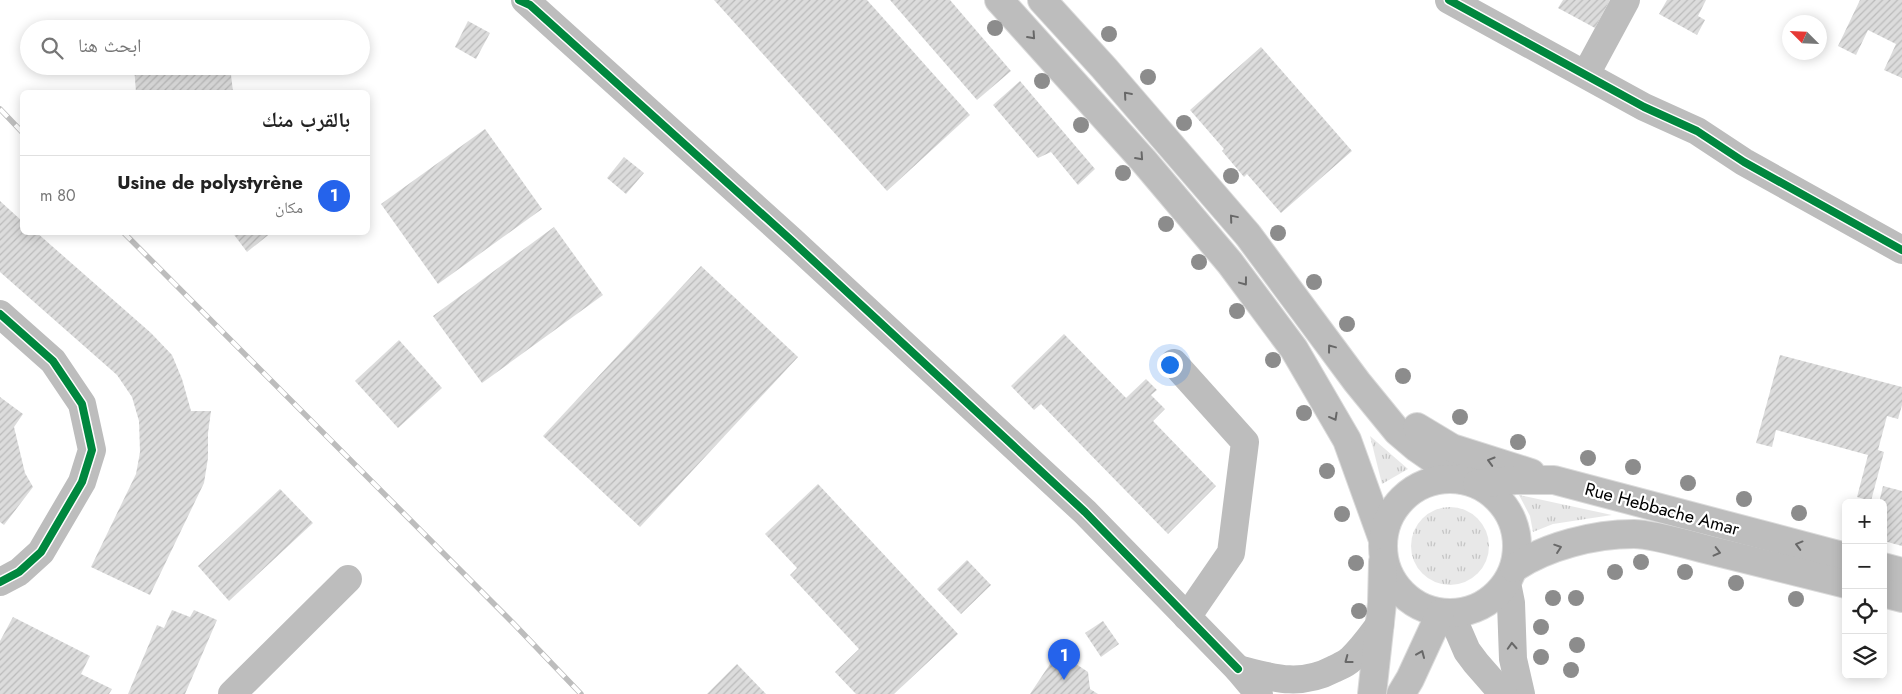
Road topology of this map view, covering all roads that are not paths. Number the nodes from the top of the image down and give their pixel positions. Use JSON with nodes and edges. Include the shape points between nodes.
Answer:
{"nodes":[{"id":1,"x":999,"y":0,"type":"edge"},
{"id":2,"x":1042,"y":0,"type":"edge"},
{"id":3,"x":1449,"y":0,"type":"edge"},
{"id":4,"x":1626,"y":0,"type":"edge"},
{"id":5,"x":525,"y":2,"type":"edge"},
{"id":6,"x":1586,"y":74,"type":"junction"},
{"id":7,"x":1902,"y":250,"type":"edge"},
{"id":8,"x":0,"y":314,"type":"edge"},
{"id":9,"x":1174,"y":363,"type":"dead end"},
{"id":10,"x":1357,"y":382,"type":"junction"},
{"id":11,"x":1554,"y":480,"type":"junction"},
{"id":12,"x":1470,"y":482,"type":"junction"},
{"id":13,"x":1383,"y":549,"type":"junction"},
{"id":14,"x":1842,"y":556,"type":"edge"},
{"id":15,"x":1887,"y":568,"type":"edge"},
{"id":16,"x":1902,"y":572,"type":"edge"},
{"id":17,"x":1510,"y":576,"type":"junction"},
{"id":18,"x":348,"y":579,"type":"dead end"},
{"id":19,"x":0,"y":582,"type":"edge"},
{"id":20,"x":1842,"y":583,"type":"edge"},
{"id":21,"x":1887,"y":594,"type":"edge"},
{"id":22,"x":1902,"y":598,"type":"edge"},
{"id":23,"x":1446,"y":614,"type":"junction"},
{"id":24,"x":1187,"y":617,"type":"junction"},
{"id":25,"x":1380,"y":624,"type":"junction"},
{"id":26,"x":1238,"y":670,"type":"junction"},
{"id":27,"x":232,"y":694,"type":"edge"},
{"id":28,"x":1259,"y":694,"type":"edge"},
{"id":29,"x":1372,"y":694,"type":"edge"},
{"id":30,"x":1401,"y":694,"type":"edge"},
{"id":31,"x":1503,"y":694,"type":"edge"},
{"id":32,"x":1521,"y":694,"type":"edge"}],
"edges":[{"from":1,"to":13,"type":"main road","one_way":true,"via":[[1150,167],[1230,263],[1294,349],[1347,440]]},
{"from":10,"to":2,"type":"main road","one_way":true,"via":[[1248,235]]},
{"from":3,"to":6,"type":"main road"},
{"from":4,"to":6,"type":"main road"},
{"from":5,"to":24,"type":"main road","via":[[792,241],[1078,506]]},
{"from":6,"to":7,"type":"main road","via":[[1644,107],[1697,131],[1744,162]]},
{"from":8,"to":19,"type":"main road","via":[[53,361],[82,404],[92,450],[82,482],[42,552],[19,572]]},
{"from":9,"to":24,"type":"main road","via":[[1245,442],[1231,553]]},
{"from":11,"to":10,"type":"main road","one_way":true,"via":[[1452,448],[1428,435]]},
{"from":10,"to":12,"type":"main road","via":[[1397,432]]},
{"from":11,"to":12,"type":"main road","name":"Rue Hebbache Amar"},
{"from":14,"to":11,"type":"main road","name":"Rue Hebbache Amar","one_way":true},
{"from":12,"to":13,"type":"main road","via":[[1445,479],[1426,483],[1410,492],[1397,505],[1388,522]]},
{"from":12,"to":17,"type":"main road","via":[[1489,491],[1500,501],[1514,526],[1517,554]]},
{"from":13,"to":23,"type":"main road","via":[[1388,574],[1407,599],[1420,607]]},
{"from":13,"to":25,"type":"main road"},
{"from":15,"to":16,"type":"main road"},
{"from":17,"to":20,"type":"main road","name":"Rue Hebbache Amar","one_way":true,"via":[[1526,560],[1566,545],[1610,535],[1636,534]]},
{"from":17,"to":23,"type":"main road","via":[[1496,596],[1482,606],[1467,612]]},
{"from":32,"to":17,"type":"main road","one_way":true,"via":[[1512,659]]},
{"from":18,"to":27,"type":"main road"},
{"from":21,"to":22,"type":"main road"},
{"from":30,"to":23,"type":"main road","one_way":true},
{"from":23,"to":31,"type":"main road","via":[[1476,664]]},
{"from":24,"to":26,"type":"main road"},
{"from":25,"to":26,"type":"main road","one_way":true,"via":[[1349,661],[1320,676],[1291,681]]},
{"from":25,"to":29,"type":"main road"},
{"from":26,"to":28,"type":"main road"}]}
